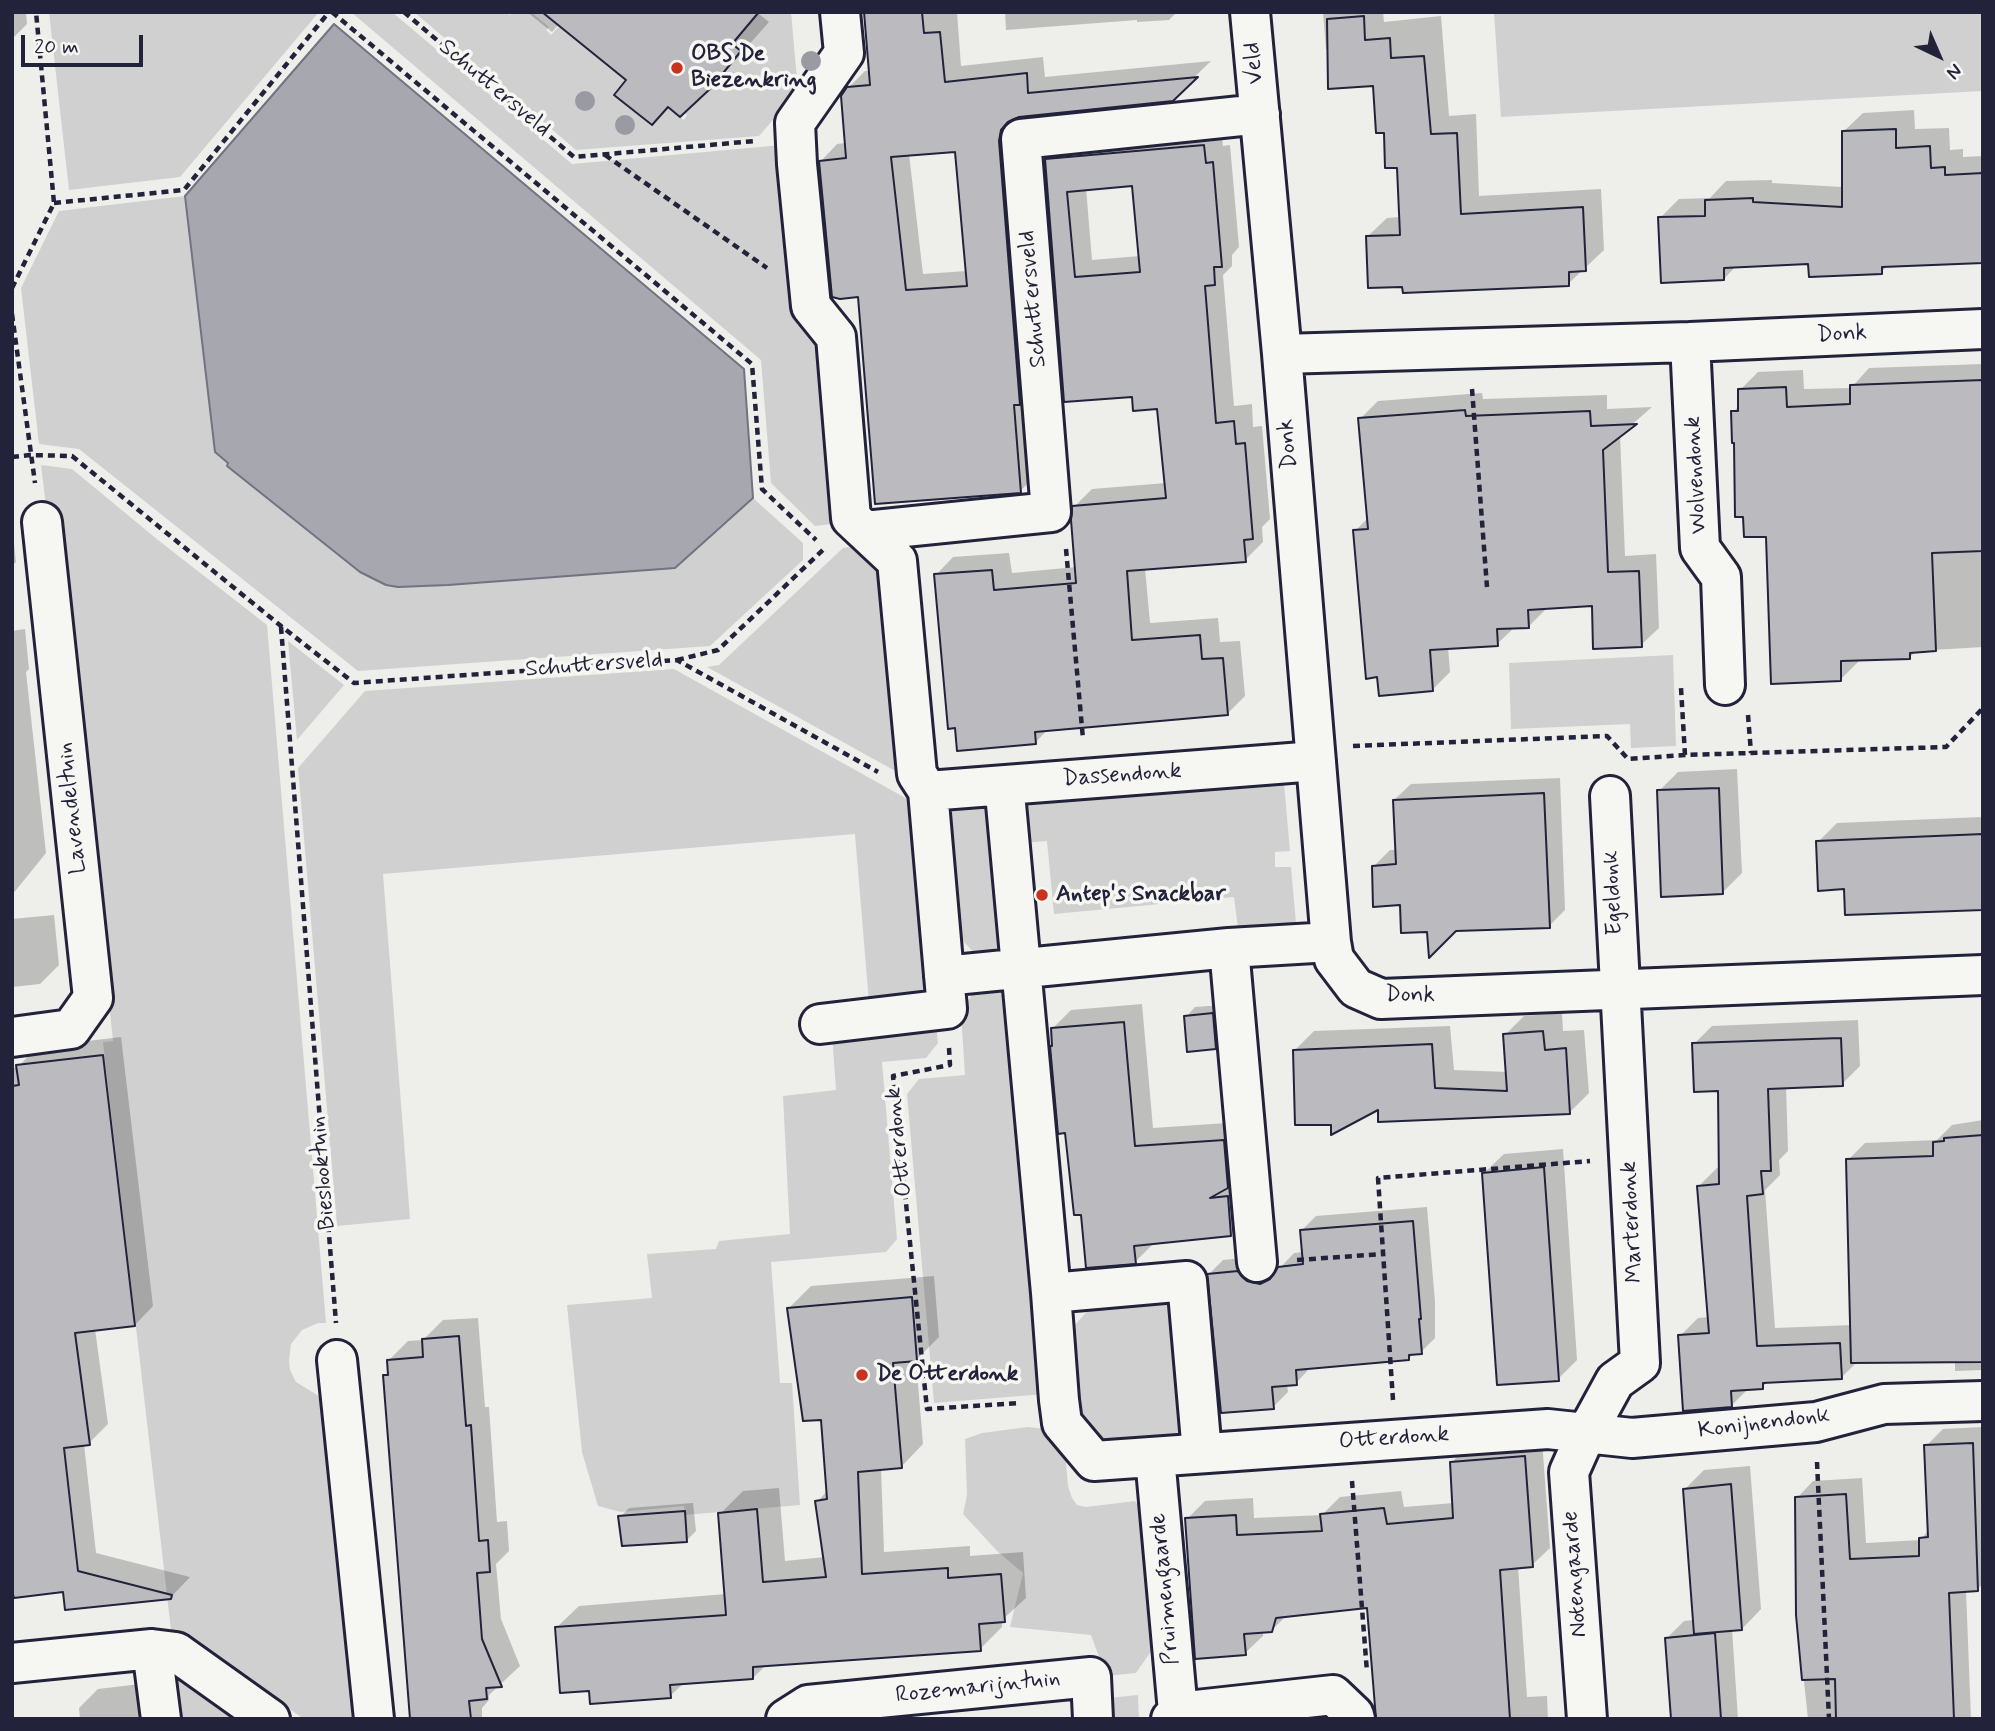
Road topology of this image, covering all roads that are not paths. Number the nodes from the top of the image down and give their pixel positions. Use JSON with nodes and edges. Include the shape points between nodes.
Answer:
{"nodes":[{"id":1,"x":840,"y":12,"type":"edge"},
{"id":2,"x":1250,"y":12,"type":"edge"},
{"id":3,"x":1260,"y":114,"type":"junction"},
{"id":4,"x":1983,"y":329,"type":"edge"},
{"id":5,"x":1690,"y":342,"type":"junction"},
{"id":6,"x":1282,"y":354,"type":"junction"},
{"id":7,"x":42,"y":522,"type":"dead end"},
{"id":8,"x":865,"y":531,"type":"junction"},
{"id":9,"x":1725,"y":685,"type":"dead end"},
{"id":10,"x":1316,"y":761,"type":"junction"},
{"id":11,"x":928,"y":791,"type":"junction"},
{"id":12,"x":1610,"y":796,"type":"dead end"},
{"id":13,"x":1006,"y":804,"type":"dead end"},
{"id":14,"x":1331,"y":942,"type":"junction"},
{"id":15,"x":1229,"y":948,"type":"junction"},
{"id":16,"x":1021,"y":968,"type":"junction"},
{"id":17,"x":1983,"y":975,"type":"edge"},
{"id":18,"x":1619,"y":990,"type":"junction"},
{"id":19,"x":945,"y":992,"type":"junction"},
{"id":20,"x":820,"y":1024,"type":"dead end"},
{"id":21,"x":12,"y":1037,"type":"edge"},
{"id":22,"x":1257,"y":1262,"type":"dead end"},
{"id":23,"x":1051,"y":1293,"type":"junction"},
{"id":24,"x":337,"y":1360,"type":"road end"},
{"id":25,"x":1983,"y":1401,"type":"edge"},
{"id":26,"x":1586,"y":1434,"type":"junction"},
{"id":27,"x":1202,"y":1452,"type":"junction"},
{"id":28,"x":1154,"y":1457,"type":"junction"},
{"id":29,"x":152,"y":1649,"type":"junction"},
{"id":30,"x":12,"y":1663,"type":"edge"},
{"id":31,"x":1349,"y":1712,"type":"edge"},
{"id":32,"x":1174,"y":1715,"type":"edge"},
{"id":33,"x":161,"y":1719,"type":"edge"},
{"id":34,"x":270,"y":1719,"type":"edge"},
{"id":35,"x":374,"y":1719,"type":"edge"},
{"id":36,"x":786,"y":1719,"type":"edge"},
{"id":37,"x":1093,"y":1719,"type":"edge"},
{"id":38,"x":1587,"y":1719,"type":"edge"}],
"edges":[{"from":1,"to":8,"type":"street","via":[[844,53],[795,123],[811,306],[836,337],[851,518]]},
{"from":2,"to":3,"type":"street","name":"Veld"},
{"from":3,"to":6,"type":"street","name":"Donk"},
{"from":3,"to":8,"type":"street","name":"Schuttersveld","via":[[1021,139],[1051,512]]},
{"from":4,"to":5,"type":"street","name":"Donk"},
{"from":5,"to":6,"type":"street","name":"Donk"},
{"from":5,"to":9,"type":"street","name":"Wolvendonk","via":[[1700,548],[1721,577]]},
{"from":6,"to":10,"type":"street","name":"Donk"},
{"from":7,"to":21,"type":"street","name":"Lavendeltuin","via":[[93,998],[71,1029]]},
{"from":8,"to":11,"type":"street","via":[[897,561],[917,774]]},
{"from":10,"to":11,"type":"street","name":"Dassendonk"},
{"from":10,"to":14,"type":"street","name":"Donk"},
{"from":11,"to":19,"type":"street"},
{"from":12,"to":18,"type":"street","name":"Egeldonk"},
{"from":13,"to":16,"type":"street","name":"Otterdonk"},
{"from":14,"to":15,"type":"street"},
{"from":14,"to":18,"type":"street","name":"Donk","via":[[1334,959],[1356,988],[1381,999]]},
{"from":15,"to":16,"type":"street"},
{"from":15,"to":22,"type":"street"},
{"from":16,"to":19,"type":"street"},
{"from":16,"to":23,"type":"street","name":"Otterdonk"},
{"from":17,"to":18,"type":"street","name":"Donk"},
{"from":18,"to":26,"type":"street","name":"Marterdonk","via":[[1640,1363],[1615,1381]]},
{"from":19,"to":20,"type":"street"},
{"from":23,"to":27,"type":"street","via":[[1187,1281]]},
{"from":23,"to":28,"type":"street","name":"Otterdonk","via":[[1062,1423],[1094,1461]]},
{"from":24,"to":35,"type":"street"},
{"from":25,"to":26,"type":"street","name":"Konijnendonk","via":[[1884,1404],[1816,1422],[1632,1438]]},
{"from":26,"to":27,"type":"street","name":"Otterdonk","via":[[1548,1429]]},
{"from":26,"to":38,"type":"street","name":"Notengaarde","via":[[1569,1472]]},
{"from":27,"to":28,"type":"street","name":"Otterdonk"},
{"from":28,"to":32,"type":"street","name":"Pruimengaarde"},
{"from":29,"to":30,"type":"street"},
{"from":29,"to":33,"type":"street"},
{"from":29,"to":34,"type":"street","via":[[176,1652]]},
{"from":31,"to":32,"type":"street","via":[[1333,1695]]},
{"from":36,"to":37,"type":"street","name":"Rozemarijntuin","via":[[808,1705],[1090,1676]]}]}
